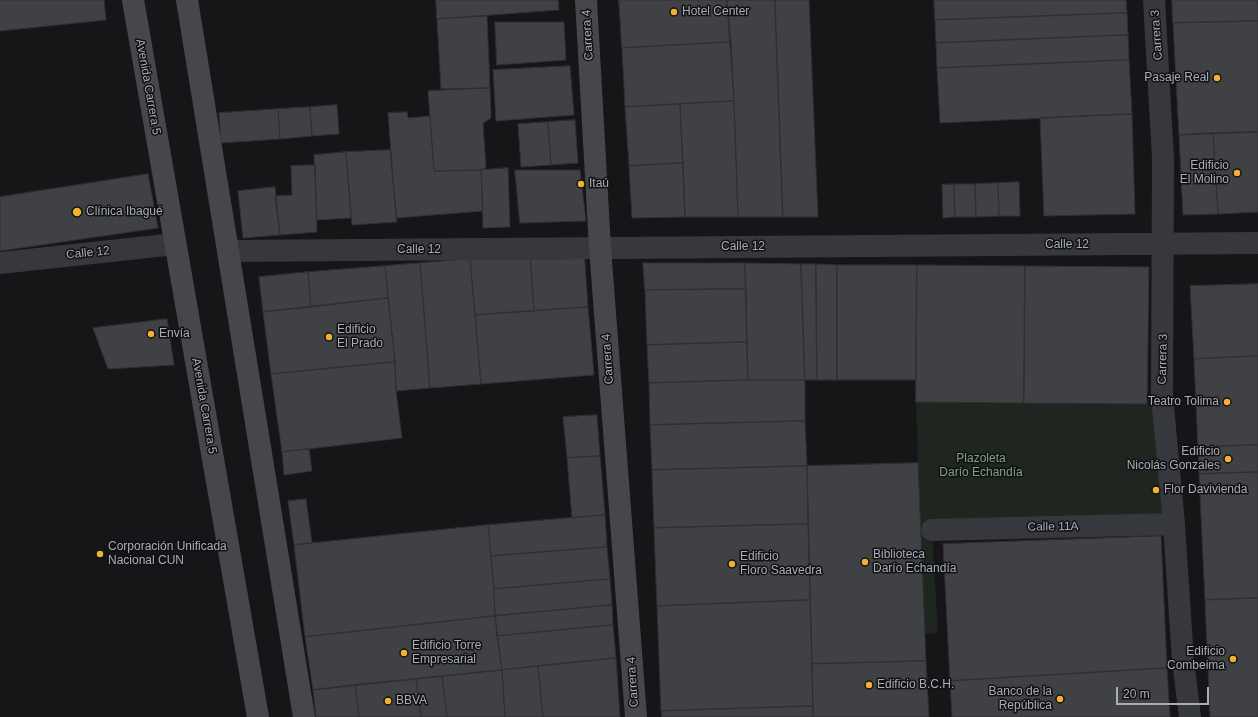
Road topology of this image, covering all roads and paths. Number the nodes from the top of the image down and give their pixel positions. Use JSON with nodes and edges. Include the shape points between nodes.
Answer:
{"nodes":[{"id":1,"x":133,"y":0,"type":"edge"},
{"id":2,"x":187,"y":0,"type":"edge"},
{"id":3,"x":586,"y":0,"type":"edge"},
{"id":4,"x":1154,"y":0,"type":"edge"},
{"id":5,"x":175,"y":244,"type":"junction"},
{"id":6,"x":1164,"y":244,"type":"junction"},
{"id":7,"x":1258,"y":244,"type":"edge"},
{"id":8,"x":600,"y":248,"type":"junction"},
{"id":9,"x":228,"y":251,"type":"junction"},
{"id":10,"x":0,"y":263,"type":"edge"},
{"id":11,"x":1174,"y":524,"type":"junction"},
{"id":12,"x":932,"y":530,"type":"dead end"},
{"id":13,"x":258,"y":717,"type":"edge"},
{"id":14,"x":304,"y":717,"type":"edge"},
{"id":15,"x":636,"y":717,"type":"edge"},
{"id":16,"x":1190,"y":717,"type":"edge"}],
"edges":[{"from":1,"to":5,"type":"main road","name":"Avenida Carrera 5"},
{"from":2,"to":9,"type":"main road"},
{"from":3,"to":8,"type":"main road","name":"Carrera 4"},
{"from":4,"to":6,"type":"street","name":"Carrera 3","via":[[1163,158]]},
{"from":5,"to":10,"type":"street","name":"Calle 12"},
{"from":5,"to":13,"type":"main road","name":"Avenida Carrera 5"},
{"from":6,"to":7,"type":"street","name":"Calle 12"},
{"from":6,"to":8,"type":"street","name":"Calle 12"},
{"from":6,"to":11,"type":"street","name":"Carrera 3","via":[[1162,396]]},
{"from":8,"to":9,"type":"street","name":"Calle 12"},
{"from":8,"to":15,"type":"main road","name":"Carrera 4"},
{"from":9,"to":14,"type":"main road"},
{"from":11,"to":12,"type":"street","name":"Calle 11A"},
{"from":11,"to":16,"type":"street","name":"Carrera 3"}]}
